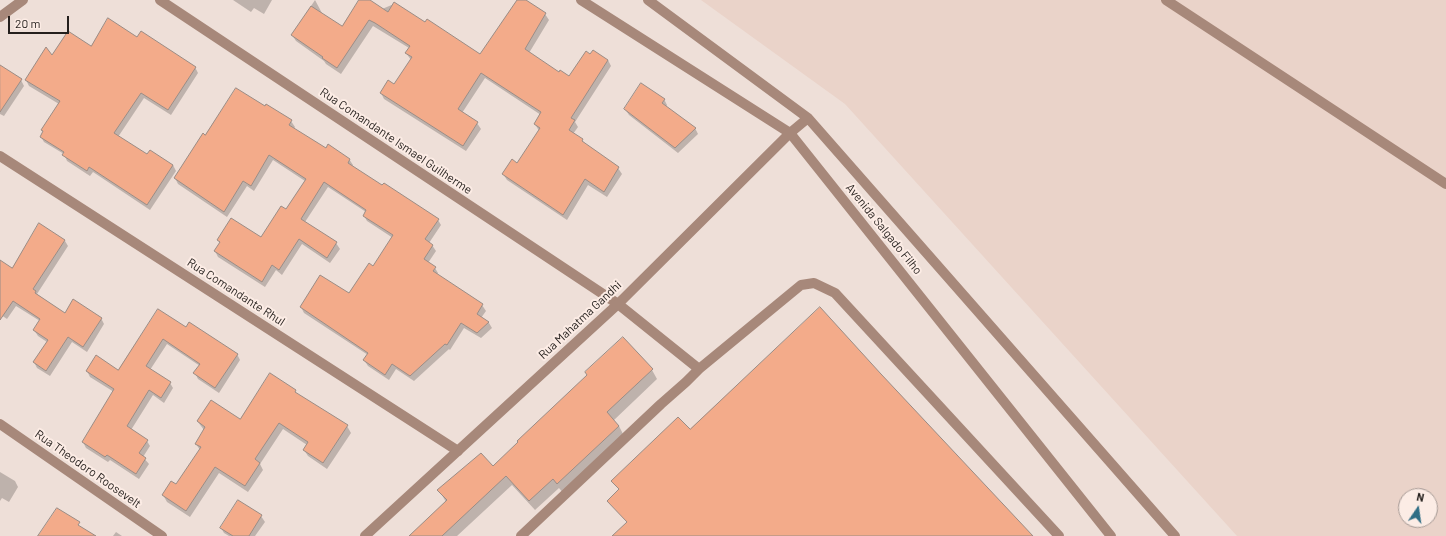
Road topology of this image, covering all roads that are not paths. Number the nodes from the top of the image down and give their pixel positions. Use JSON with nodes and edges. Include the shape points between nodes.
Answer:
{"nodes":[{"id":1,"x":23,"y":0,"type":"edge"},
{"id":2,"x":160,"y":0,"type":"edge"},
{"id":3,"x":581,"y":0,"type":"edge"},
{"id":4,"x":648,"y":0,"type":"edge"},
{"id":5,"x":1166,"y":0,"type":"edge"},
{"id":6,"x":0,"y":17,"type":"edge"},
{"id":7,"x":808,"y":118,"type":"junction"},
{"id":8,"x":790,"y":132,"type":"junction"},
{"id":9,"x":0,"y":156,"type":"edge"},
{"id":10,"x":1446,"y":184,"type":"edge"},
{"id":11,"x":618,"y":304,"type":"junction"},
{"id":12,"x":699,"y":369,"type":"junction"},
{"id":13,"x":0,"y":424,"type":"edge"},
{"id":14,"x":458,"y":450,"type":"junction"},
{"id":15,"x":162,"y":536,"type":"edge"},
{"id":16,"x":365,"y":536,"type":"edge"},
{"id":17,"x":521,"y":536,"type":"edge"},
{"id":18,"x":1059,"y":536,"type":"edge"},
{"id":19,"x":1111,"y":536,"type":"edge"},
{"id":20,"x":1175,"y":536,"type":"edge"}],
"edges":[{"from":1,"to":6,"type":"street"},
{"from":2,"to":11,"type":"street","name":"Rua Comandante Ismael Guilherme"},
{"from":3,"to":8,"type":"street","name":"Avenida Salgado Filho"},
{"from":4,"to":7,"type":"street"},
{"from":5,"to":10,"type":"street"},
{"from":7,"to":8,"type":"street","name":"Rua Mahatma Gandhi"},
{"from":7,"to":20,"type":"street"},
{"from":8,"to":11,"type":"street","name":"Rua Mahatma Gandhi"},
{"from":8,"to":19,"type":"street","name":"Avenida Salgado Filho"},
{"from":9,"to":14,"type":"street","name":"Rua Comandante Rhul"},
{"from":11,"to":12,"type":"street","name":"Rua Comandante Ismael Guilherme"},
{"from":11,"to":14,"type":"street","name":"Rua Mahatma Gandhi"},
{"from":12,"to":17,"type":"street"},
{"from":12,"to":18,"type":"street","via":[[801,286],[814,283],[835,293]]},
{"from":13,"to":15,"type":"street","name":"Rua Theodoro Roosevelt"},
{"from":14,"to":16,"type":"street","name":"Rua Mahatma Gandhi"}]}
